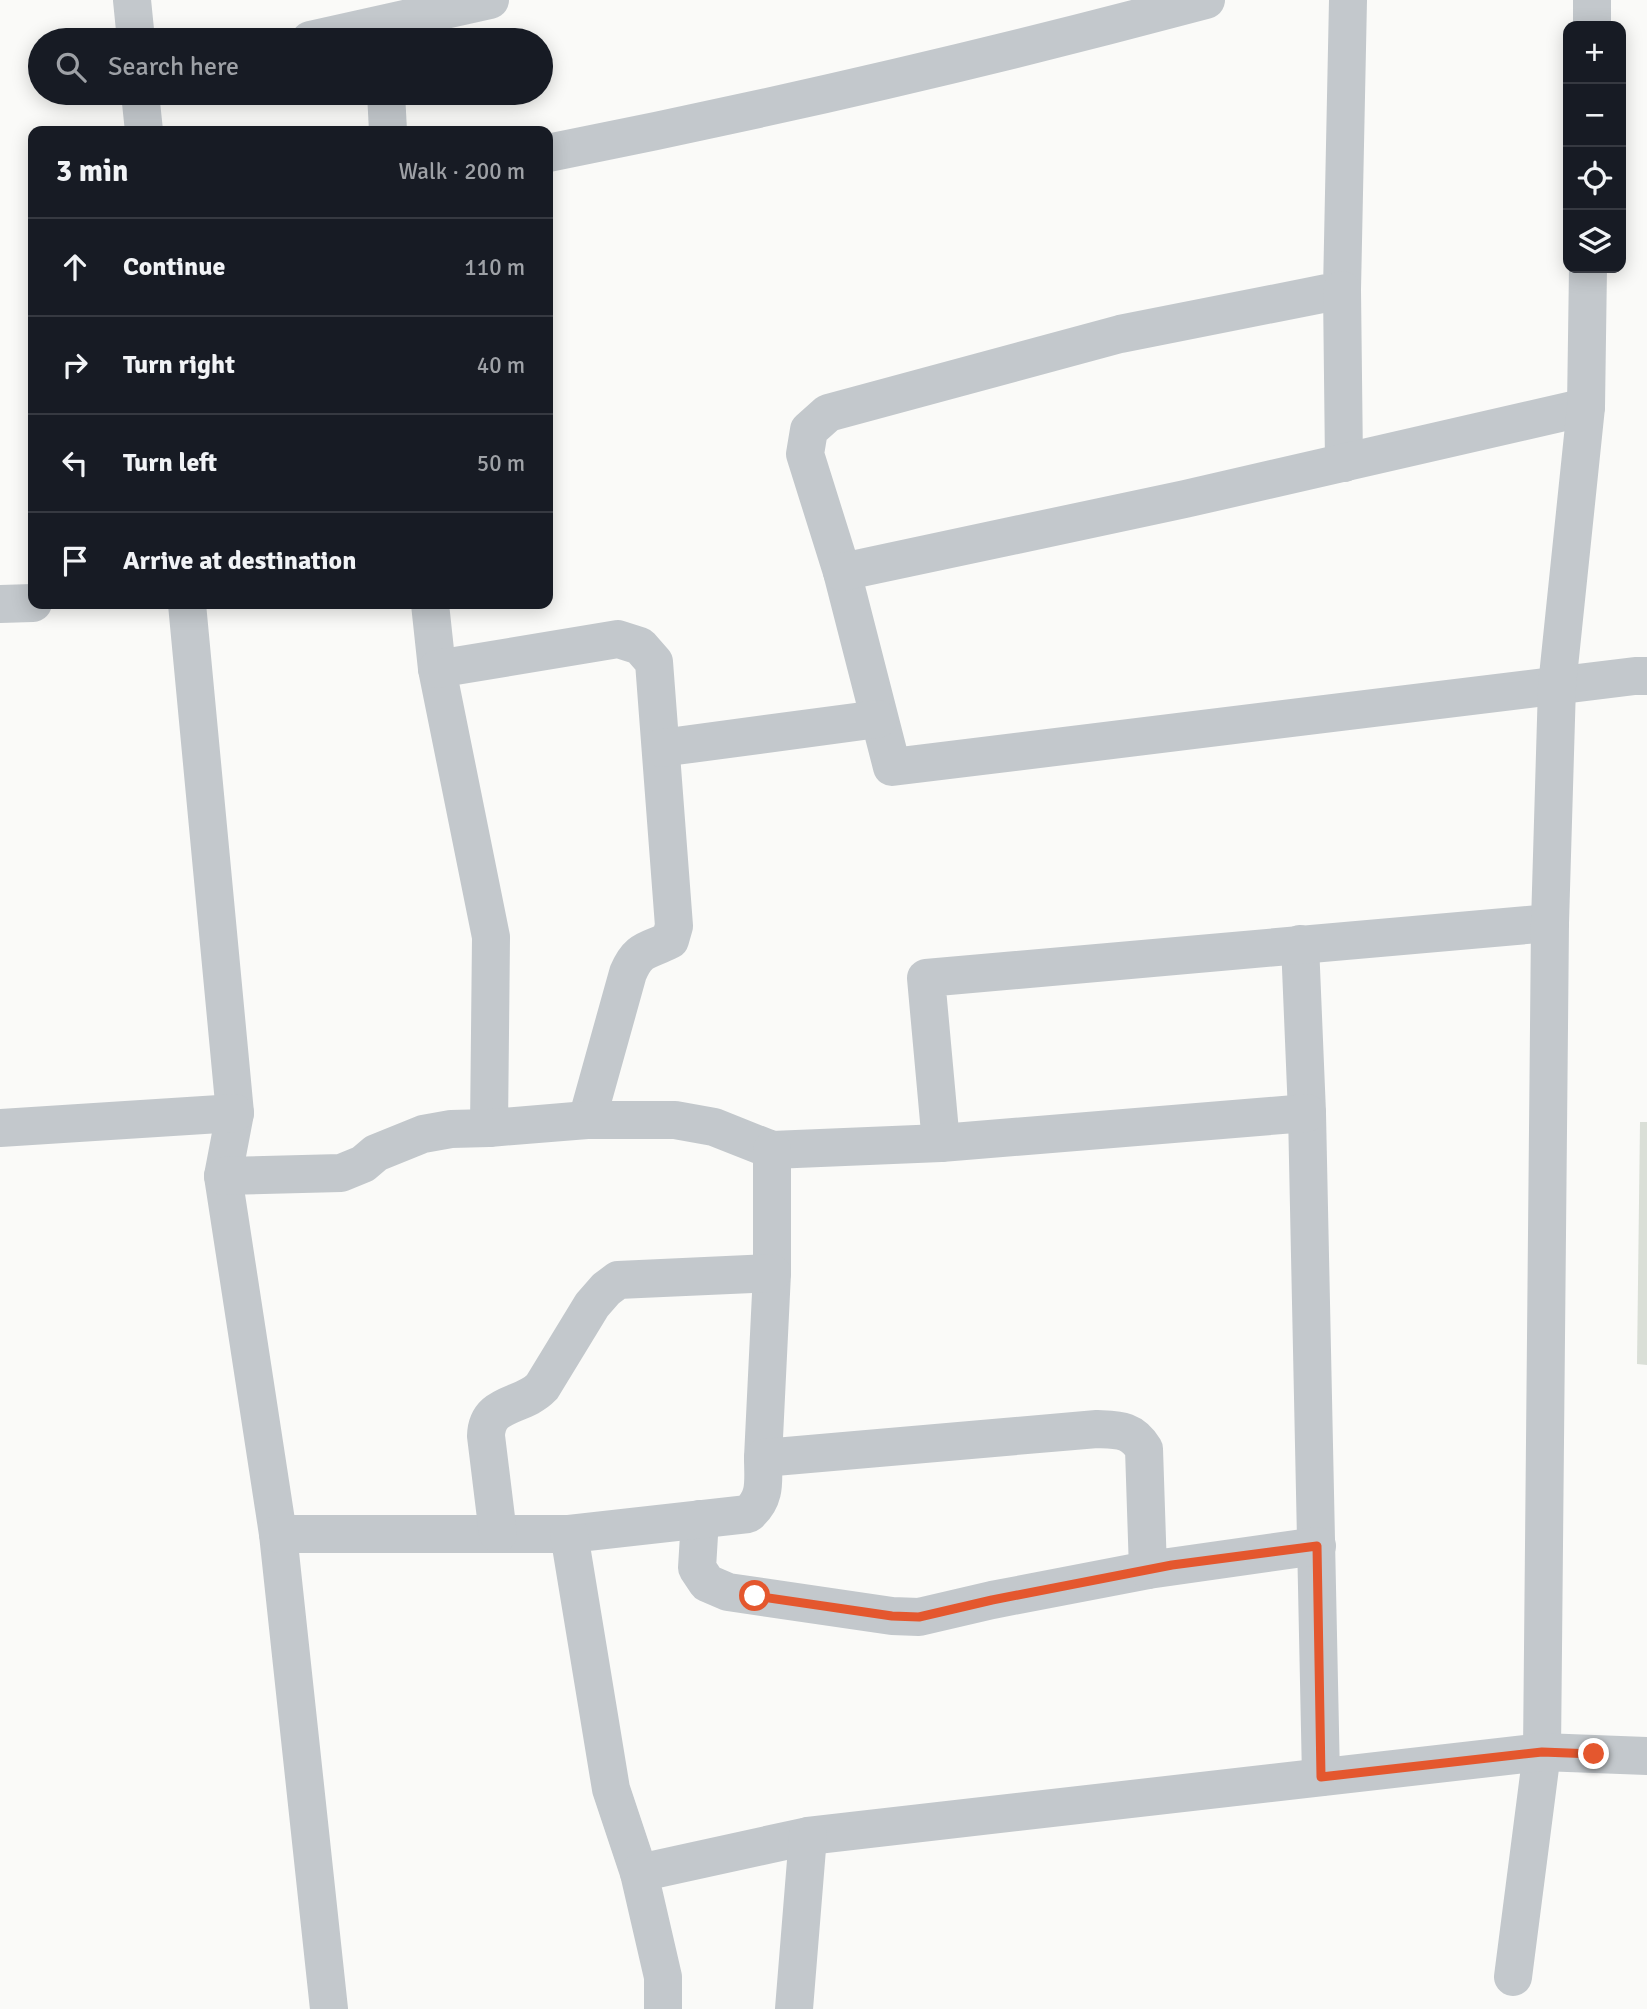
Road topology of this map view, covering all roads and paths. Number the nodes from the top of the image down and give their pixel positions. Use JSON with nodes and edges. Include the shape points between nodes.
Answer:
{"nodes":[{"id":1,"x":132,"y":0,"type":"edge"},
{"id":2,"x":491,"y":0,"type":"edge"},
{"id":3,"x":1206,"y":0,"type":"edge"},
{"id":4,"x":1348,"y":0,"type":"edge"},
{"id":5,"x":1592,"y":0,"type":"edge"},
{"id":6,"x":1592,"y":21,"type":"edge"},
{"id":7,"x":135,"y":28,"type":"edge"},
{"id":8,"x":396,"y":28,"type":"edge"},
{"id":9,"x":142,"y":105,"type":"edge"},
{"id":10,"x":387,"y":105,"type":"edge"},
{"id":11,"x":144,"y":126,"type":"edge"},
{"id":12,"x":388,"y":126,"type":"edge"},
{"id":13,"x":553,"y":152,"type":"edge"},
{"id":14,"x":1588,"y":273,"type":"edge"},
{"id":15,"x":1342,"y":290,"type":"junction"},
{"id":16,"x":1586,"y":407,"type":"junction"},
{"id":17,"x":1344,"y":463,"type":"junction"},
{"id":18,"x":842,"y":572,"type":"junction"},
{"id":19,"x":28,"y":603,"type":"edge"},
{"id":20,"x":0,"y":604,"type":"edge"},
{"id":21,"x":187,"y":609,"type":"edge"},
{"id":22,"x":431,"y":609,"type":"edge"},
{"id":23,"x":437,"y":669,"type":"junction"},
{"id":24,"x":1641,"y":676,"type":"edge"},
{"id":25,"x":1557,"y":686,"type":"junction"},
{"id":26,"x":878,"y":719,"type":"junction"},
{"id":27,"x":661,"y":748,"type":"junction"},
{"id":28,"x":1550,"y":923,"type":"junction"},
{"id":29,"x":1300,"y":944,"type":"junction"},
{"id":30,"x":235,"y":1113,"type":"junction"},
{"id":31,"x":1307,"y":1113,"type":"junction"},
{"id":32,"x":587,"y":1120,"type":"junction"},
{"id":33,"x":0,"y":1128,"type":"edge"},
{"id":34,"x":489,"y":1128,"type":"junction"},
{"id":35,"x":940,"y":1143,"type":"junction"},
{"id":36,"x":772,"y":1150,"type":"junction"},
{"id":37,"x":223,"y":1176,"type":"junction"},
{"id":38,"x":772,"y":1273,"type":"junction"},
{"id":39,"x":762,"y":1458,"type":"junction"},
{"id":40,"x":700,"y":1519,"type":"junction"},
{"id":41,"x":278,"y":1534,"type":"junction"},
{"id":42,"x":498,"y":1534,"type":"junction"},
{"id":43,"x":569,"y":1534,"type":"junction"},
{"id":44,"x":1317,"y":1546,"type":"junction"},
{"id":45,"x":1148,"y":1570,"type":"junction"},
{"id":46,"x":1542,"y":1752,"type":"junction"},
{"id":47,"x":1647,"y":1756,"type":"edge"},
{"id":48,"x":1321,"y":1777,"type":"junction"},
{"id":49,"x":808,"y":1836,"type":"junction"},
{"id":50,"x":639,"y":1873,"type":"junction"},
{"id":51,"x":1513,"y":1977,"type":"dead end"},
{"id":52,"x":328,"y":2009,"type":"edge"},
{"id":53,"x":663,"y":2009,"type":"edge"},
{"id":54,"x":794,"y":2009,"type":"edge"}],
"edges":[{"from":1,"to":7,"type":"street"},
{"from":2,"to":8,"type":"street"},
{"from":3,"to":13,"type":"street","via":[[691,124]]},
{"from":4,"to":15,"type":"street"},
{"from":5,"to":6,"type":"street"},
{"from":9,"to":11,"type":"street"},
{"from":10,"to":12,"type":"street"},
{"from":14,"to":16,"type":"street"},
{"from":15,"to":17,"type":"street"},
{"from":15,"to":18,"type":"street","via":[[1120,334],[828,413],[808,430],[805,454]]},
{"from":16,"to":17,"type":"street"},
{"from":16,"to":25,"type":"street"},
{"from":17,"to":18,"type":"street"},
{"from":18,"to":26,"type":"street"},
{"from":19,"to":20,"type":"street"},
{"from":21,"to":30,"type":"street"},
{"from":22,"to":23,"type":"street"},
{"from":23,"to":27,"type":"street","via":[[618,639],[640,646],[654,662]]},
{"from":23,"to":34,"type":"street","via":[[491,937]]},
{"from":24,"to":25,"type":"street"},
{"from":25,"to":26,"type":"street","via":[[892,767]]},
{"from":25,"to":28,"type":"street"},
{"from":26,"to":27,"type":"street"},
{"from":27,"to":32,"type":"street","via":[[674,926],[670,940],[644,950],[628,972]]},
{"from":28,"to":29,"type":"street"},
{"from":28,"to":46,"type":"street"},
{"from":29,"to":31,"type":"street"},
{"from":29,"to":35,"type":"street","via":[[926,978]]},
{"from":30,"to":33,"type":"street"},
{"from":30,"to":37,"type":"street"},
{"from":31,"to":35,"type":"street"},
{"from":31,"to":44,"type":"street"},
{"from":32,"to":34,"type":"street"},
{"from":32,"to":36,"type":"street","via":[[675,1120],[714,1127]]},
{"from":34,"to":37,"type":"street","via":[[423,1134],[341,1172]]},
{"from":35,"to":36,"type":"street"},
{"from":36,"to":38,"type":"street"},
{"from":37,"to":41,"type":"street"},
{"from":38,"to":39,"type":"street"},
{"from":38,"to":42,"type":"street","via":[[618,1280],[606,1289],[542,1387],[534,1396],[491,1415],[486,1425]]},
{"from":39,"to":40,"type":"street","via":[[759,1505],[748,1514]]},
{"from":39,"to":45,"type":"street","via":[[1097,1429],[1123,1431],[1138,1438],[1144,1449]]},
{"from":40,"to":43,"type":"street"},
{"from":40,"to":45,"type":"street","via":[[697,1568],[707,1583],[728,1592],[892,1616],[919,1617]]},
{"from":41,"to":42,"type":"street"},
{"from":41,"to":52,"type":"street"},
{"from":42,"to":43,"type":"street"},
{"from":43,"to":50,"type":"street","via":[[611,1789]]},
{"from":44,"to":45,"type":"street"},
{"from":44,"to":48,"type":"street"},
{"from":46,"to":47,"type":"street"},
{"from":46,"to":48,"type":"street"},
{"from":46,"to":51,"type":"street"},
{"from":48,"to":49,"type":"street"},
{"from":49,"to":50,"type":"street"},
{"from":49,"to":54,"type":"street"},
{"from":50,"to":53,"type":"street","via":[[663,1978]]}]}
